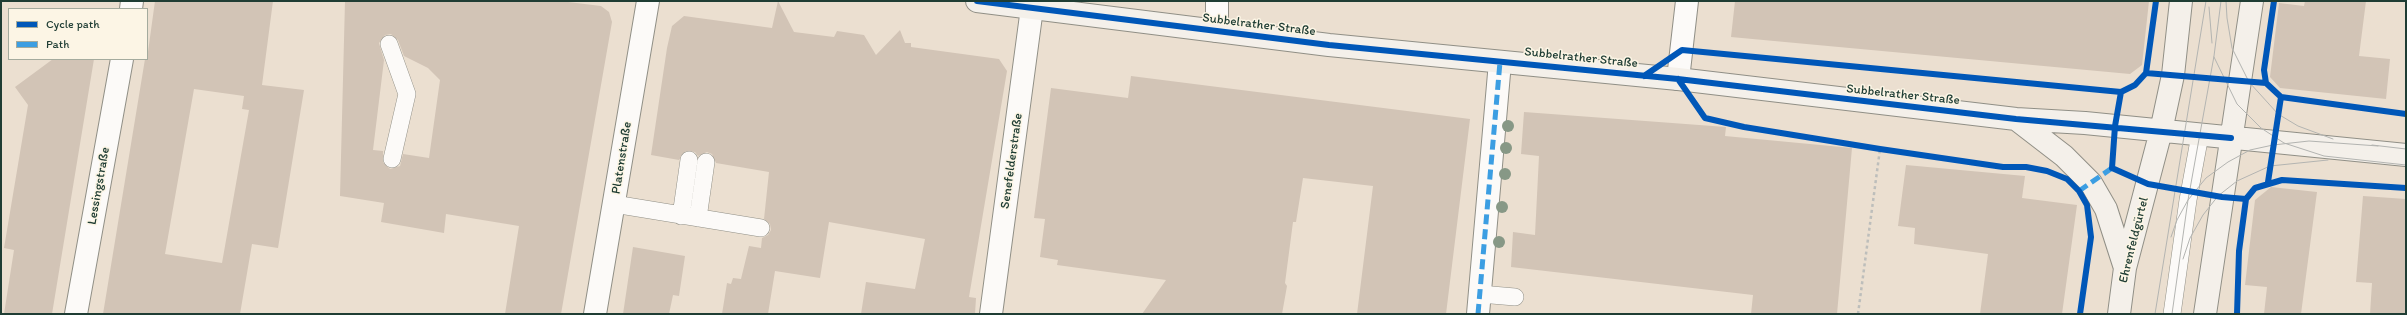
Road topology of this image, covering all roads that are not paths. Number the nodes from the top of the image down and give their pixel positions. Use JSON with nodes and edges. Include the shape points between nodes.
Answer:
{"nodes":[{"id":1,"x":648,"y":1,"type":"edge"},
{"id":2,"x":978,"y":1,"type":"edge"},
{"id":3,"x":1217,"y":1,"type":"edge"},
{"id":4,"x":1687,"y":1,"type":"edge"},
{"id":5,"x":2181,"y":1,"type":"edge"},
{"id":6,"x":2252,"y":1,"type":"edge"},
{"id":7,"x":1032,"y":8,"type":"junction"},
{"id":8,"x":1217,"y":32,"type":"junction"},
{"id":9,"x":389,"y":44,"type":"dead end"},
{"id":10,"x":122,"y":60,"type":"edge"},
{"id":11,"x":1500,"y":62,"type":"junction"},
{"id":12,"x":1678,"y":79,"type":"junction"},
{"id":13,"x":2016,"y":118,"type":"junction"},
{"id":14,"x":2162,"y":131,"type":"junction"},
{"id":15,"x":2200,"y":135,"type":"junction"},
{"id":16,"x":2231,"y":138,"type":"junction"},
{"id":17,"x":2406,"y":155,"type":"edge"},
{"id":18,"x":392,"y":159,"type":"dead end"},
{"id":19,"x":689,"y":160,"type":"dead end"},
{"id":20,"x":706,"y":162,"type":"dead end"},
{"id":21,"x":614,"y":204,"type":"junction"},
{"id":22,"x":681,"y":216,"type":"junction"},
{"id":23,"x":698,"y":218,"type":"junction"},
{"id":24,"x":761,"y":228,"type":"dead end"},
{"id":25,"x":2125,"y":268,"type":"junction"},
{"id":26,"x":1515,"y":297,"type":"dead end"},
{"id":27,"x":1479,"y":304,"type":"edge"},
{"id":28,"x":76,"y":314,"type":"edge"},
{"id":29,"x":595,"y":314,"type":"edge"},
{"id":30,"x":991,"y":314,"type":"edge"},
{"id":31,"x":2119,"y":314,"type":"edge"},
{"id":32,"x":2172,"y":314,"type":"edge"},
{"id":33,"x":2205,"y":314,"type":"edge"}],
"edges":[{"from":1,"to":21,"type":"street","name":"Platenstraße"},
{"from":2,"to":7,"type":"main road","name":"Subbelrather Straße"},
{"from":3,"to":8,"type":"street"},
{"from":4,"to":12,"type":"street"},
{"from":5,"to":14,"type":"main road","name":"Ehrenfeldgürtel","via":[[2173,76]]},
{"from":6,"to":16,"type":"main road"},
{"from":7,"to":8,"type":"main road","name":"Subbelrather Straße"},
{"from":7,"to":30,"type":"street","name":"Senefelderstraße"},
{"from":8,"to":11,"type":"main road","name":"Subbelrather Straße"},
{"from":9,"to":18,"type":"lane","via":[[407,94]]},
{"from":10,"to":28,"type":"street","name":"Lessingstraße"},
{"from":11,"to":12,"type":"main road","name":"Subbelrather Straße"},
{"from":11,"to":27,"type":"street"},
{"from":12,"to":13,"type":"main road","name":"Subbelrather Straße"},
{"from":13,"to":14,"type":"main road","name":"Subbelrather Straße"},
{"from":13,"to":25,"type":"main road","via":[[2064,156],[2091,183],[2106,209]]},
{"from":14,"to":15,"type":"main road","name":"Subbelrather Straße"},
{"from":14,"to":25,"type":"main road","name":"Ehrenfeldgürtel"},
{"from":15,"to":16,"type":"main road","name":"Subbelrather Straße"},
{"from":15,"to":32,"type":"lane"},
{"from":16,"to":17,"type":"main road","name":"Subbelrather Straße"},
{"from":16,"to":33,"type":"main road"},
{"from":19,"to":22,"type":"lane"},
{"from":20,"to":23,"type":"lane"},
{"from":21,"to":22,"type":"lane"},
{"from":21,"to":29,"type":"street","name":"Platenstraße"},
{"from":22,"to":23,"type":"lane"},
{"from":23,"to":24,"type":"lane"},
{"from":25,"to":31,"type":"main road","name":"Ehrenfeldgürtel"},
{"from":26,"to":27,"type":"lane"}]}
